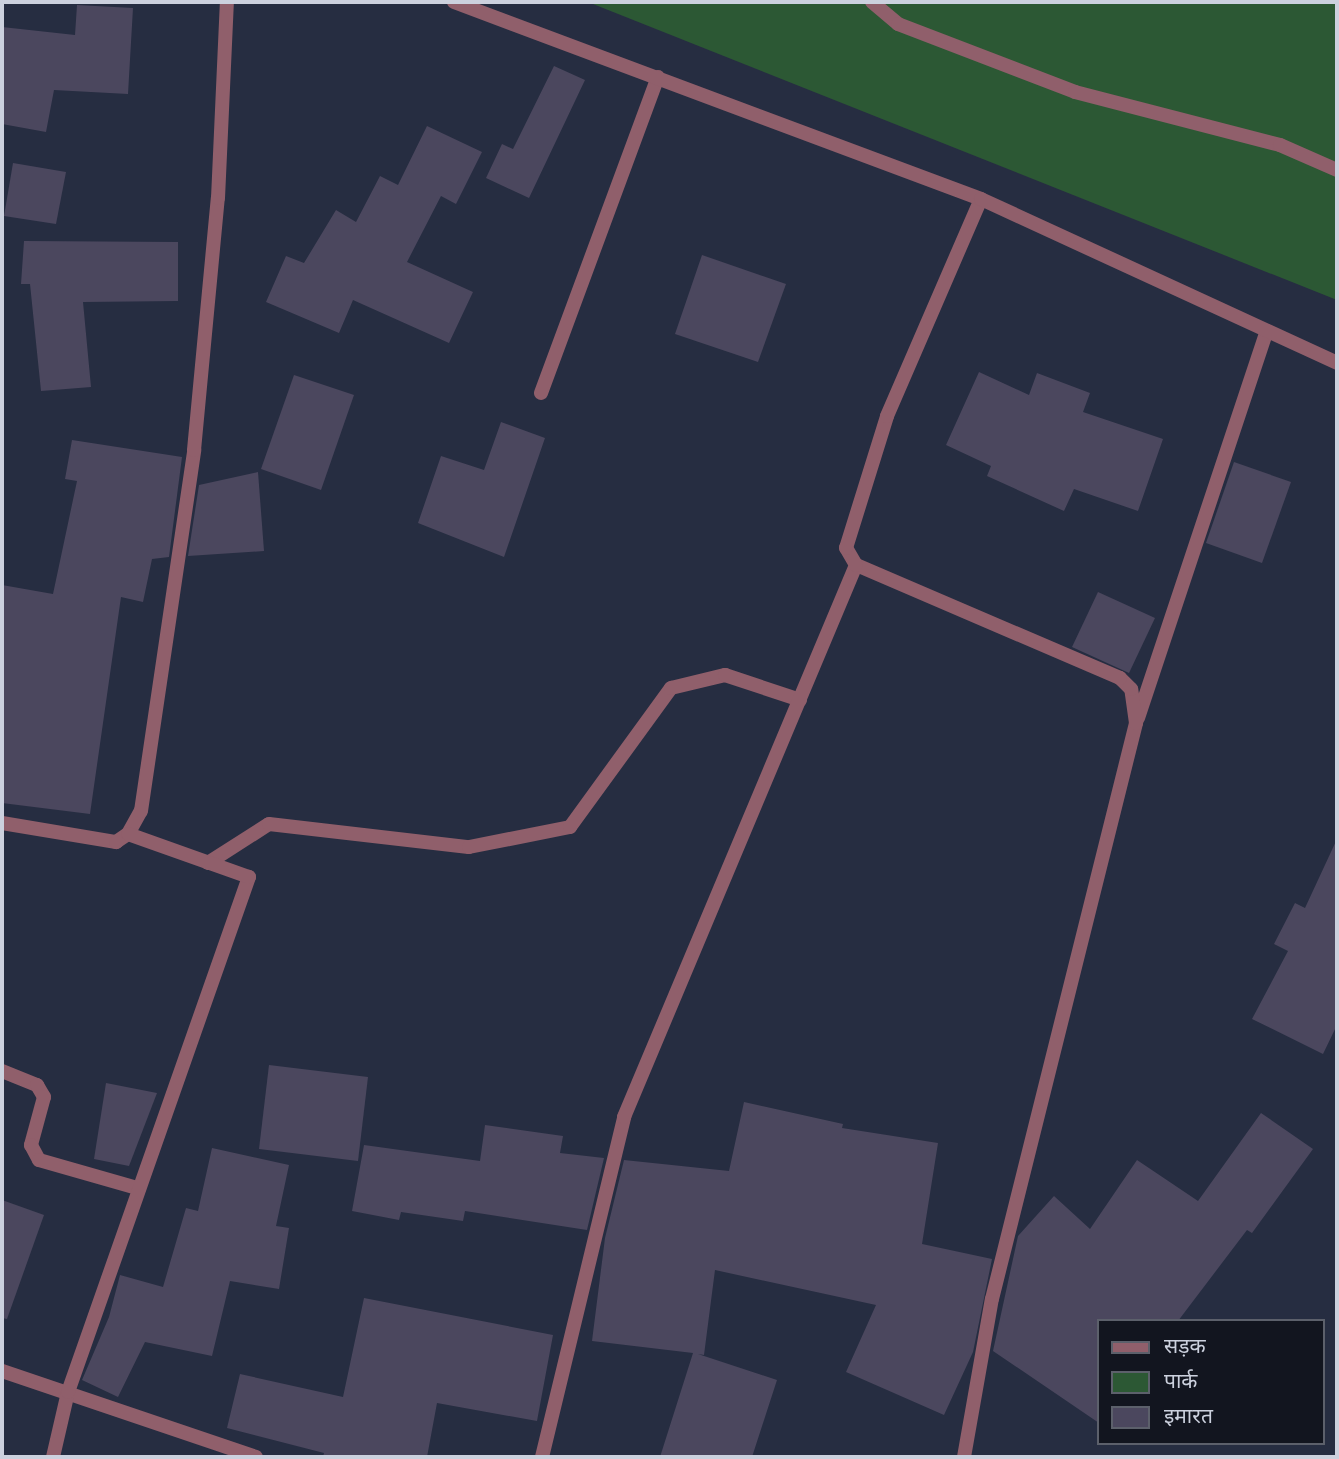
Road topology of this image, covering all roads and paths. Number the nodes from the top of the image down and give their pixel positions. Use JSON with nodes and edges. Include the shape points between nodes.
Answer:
{"nodes":[{"id":1,"x":227,"y":2,"type":"edge"},
{"id":2,"x":454,"y":2,"type":"edge"},
{"id":3,"x":872,"y":2,"type":"edge"},
{"id":4,"x":658,"y":77,"type":"junction"},
{"id":5,"x":1337,"y":170,"type":"edge"},
{"id":6,"x":981,"y":199,"type":"junction"},
{"id":7,"x":1267,"y":331,"type":"junction"},
{"id":8,"x":1337,"y":363,"type":"edge"},
{"id":9,"x":541,"y":393,"type":"dead end"},
{"id":10,"x":856,"y":565,"type":"junction"},
{"id":11,"x":800,"y":700,"type":"junction"},
{"id":12,"x":1136,"y":723,"type":"junction"},
{"id":13,"x":2,"y":823,"type":"edge"},
{"id":14,"x":128,"y":834,"type":"junction"},
{"id":15,"x":208,"y":863,"type":"junction"},
{"id":16,"x":2,"y":1071,"type":"edge"},
{"id":17,"x":137,"y":1188,"type":"junction"},
{"id":18,"x":2,"y":1371,"type":"edge"},
{"id":19,"x":68,"y":1392,"type":"junction"},
{"id":20,"x":53,"y":1457,"type":"edge"},
{"id":21,"x":256,"y":1457,"type":"edge"},
{"id":22,"x":542,"y":1457,"type":"edge"},
{"id":23,"x":964,"y":1457,"type":"edge"}],
"edges":[{"from":1,"to":14,"type":"street","via":[[218,198],[194,450],[141,811]]},
{"from":2,"to":4,"type":"street"},
{"from":3,"to":5,"type":"street","via":[[898,24],[1075,93],[1280,145]]},
{"from":4,"to":6,"type":"street"},
{"from":4,"to":9,"type":"street"},
{"from":6,"to":7,"type":"street"},
{"from":6,"to":10,"type":"street","via":[[887,416],[846,537],[849,558]]},
{"from":7,"to":8,"type":"street"},
{"from":7,"to":12,"type":"street"},
{"from":10,"to":11,"type":"street"},
{"from":10,"to":12,"type":"street","via":[[1120,678],[1131,689]]},
{"from":11,"to":15,"type":"street","via":[[725,675],[671,688],[570,827],[469,847],[269,824]]},
{"from":11,"to":22,"type":"street","via":[[624,1117]]},
{"from":12,"to":23,"type":"street","via":[[992,1299]]},
{"from":13,"to":14,"type":"street","via":[[95,841],[116,842]]},
{"from":14,"to":15,"type":"street"},
{"from":15,"to":17,"type":"street","via":[[249,877]]},
{"from":16,"to":17,"type":"street","via":[[37,1085],[44,1097],[31,1145],[39,1160]]},
{"from":17,"to":19,"type":"street"},
{"from":18,"to":19,"type":"street"},
{"from":19,"to":20,"type":"street"},
{"from":19,"to":21,"type":"street"}]}
